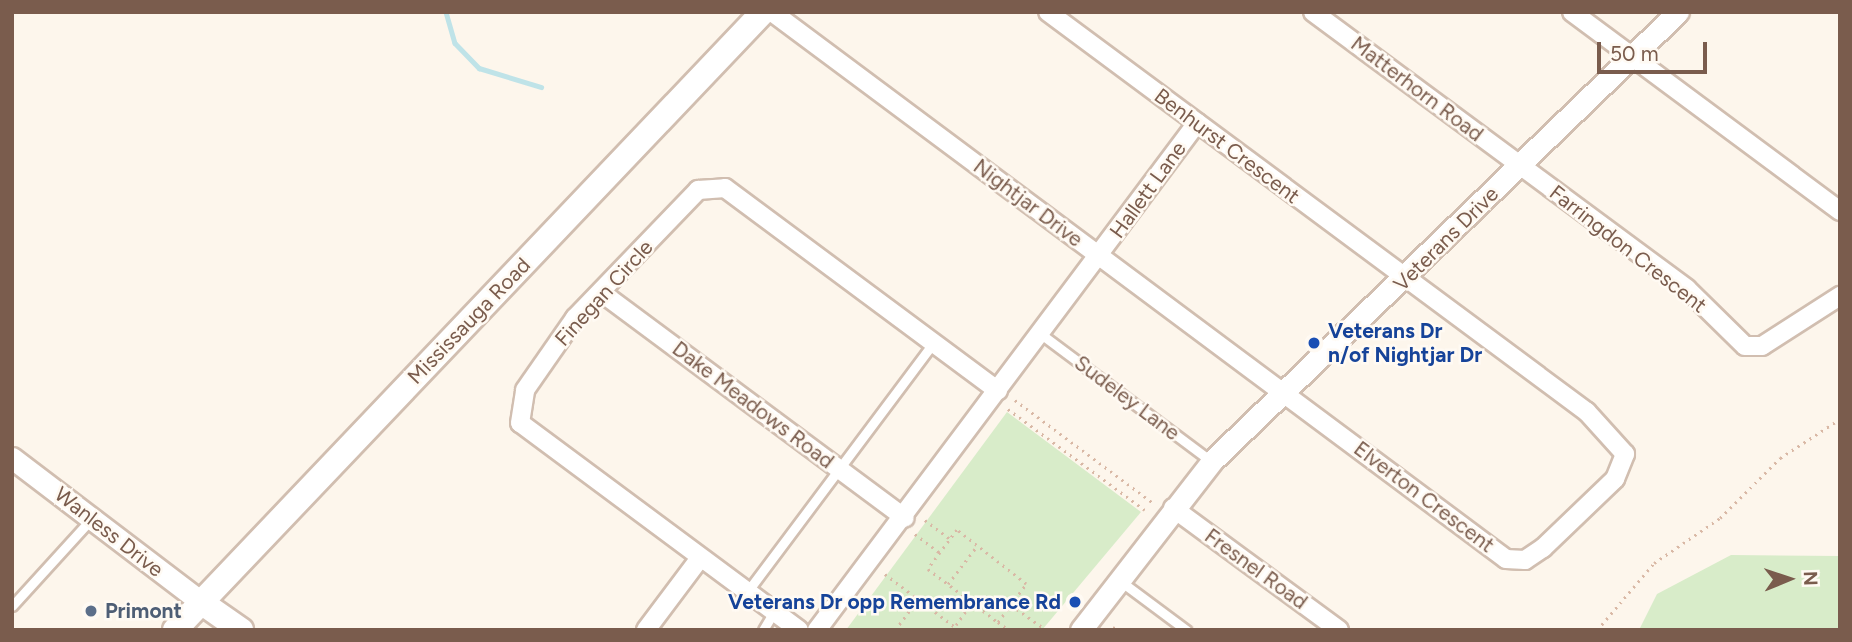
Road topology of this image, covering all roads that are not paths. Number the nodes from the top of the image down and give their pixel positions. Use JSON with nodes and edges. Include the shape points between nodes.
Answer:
{"nodes":[{"id":1,"x":763,"y":12,"type":"edge"},
{"id":2,"x":772,"y":12,"type":"edge"},
{"id":3,"x":1048,"y":12,"type":"edge"},
{"id":4,"x":1313,"y":12,"type":"edge"},
{"id":5,"x":1572,"y":12,"type":"edge"},
{"id":6,"x":1678,"y":12,"type":"edge"},
{"id":7,"x":1632,"y":57,"type":"junction"},
{"id":8,"x":1198,"y":123,"type":"junction"},
{"id":9,"x":1520,"y":166,"type":"junction"},
{"id":10,"x":1840,"y":211,"type":"edge"},
{"id":11,"x":1099,"y":257,"type":"junction"},
{"id":12,"x":1407,"y":279,"type":"junction"},
{"id":13,"x":602,"y":293,"type":"junction"},
{"id":14,"x":1840,"y":296,"type":"edge"},
{"id":15,"x":1041,"y":334,"type":"junction"},
{"id":16,"x":934,"y":342,"type":"junction"},
{"id":17,"x":998,"y":391,"type":"junction"},
{"id":18,"x":1284,"y":393,"type":"junction"},
{"id":19,"x":12,"y":458,"type":"edge"},
{"id":20,"x":1212,"y":461,"type":"junction"},
{"id":21,"x":839,"y":469,"type":"junction"},
{"id":22,"x":1173,"y":508,"type":"junction"},
{"id":23,"x":93,"y":517,"type":"junction"},
{"id":24,"x":905,"y":518,"type":"junction"},
{"id":25,"x":700,"y":558,"type":"junction"},
{"id":26,"x":1118,"y":579,"type":"junction"},
{"id":27,"x":747,"y":592,"type":"junction"},
{"id":28,"x":201,"y":602,"type":"junction"},
{"id":29,"x":12,"y":606,"type":"edge"},
{"id":30,"x":774,"y":612,"type":"junction"},
{"id":31,"x":175,"y":630,"type":"edge"},
{"id":32,"x":241,"y":630,"type":"edge"},
{"id":33,"x":646,"y":630,"type":"edge"},
{"id":34,"x":763,"y":630,"type":"edge"},
{"id":35,"x":799,"y":630,"type":"edge"},
{"id":36,"x":817,"y":630,"type":"edge"},
{"id":37,"x":1082,"y":630,"type":"edge"},
{"id":38,"x":1186,"y":630,"type":"edge"},
{"id":39,"x":1339,"y":630,"type":"edge"}],
"edges":[{"from":1,"to":28,"type":"main road","name":"Mississauga Road"},
{"from":2,"to":11,"type":"street","name":"Nightjar Drive"},
{"from":3,"to":8,"type":"street","name":"Benhurst Crescent"},
{"from":4,"to":9,"type":"street","name":"Matterhorn Road"},
{"from":5,"to":7,"type":"street"},
{"from":6,"to":7,"type":"street","name":"Veterans Drive"},
{"from":7,"to":9,"type":"street","name":"Veterans Drive"},
{"from":7,"to":10,"type":"street"},
{"from":8,"to":11,"type":"street","name":"Hallett Lane"},
{"from":8,"to":12,"type":"street","name":"Benhurst Crescent"},
{"from":9,"to":12,"type":"street","name":"Veterans Drive"},
{"from":9,"to":14,"type":"street","name":"Farringdon Crescent","via":[[1687,289],[1745,346],[1772,341]]},
{"from":11,"to":15,"type":"street"},
{"from":11,"to":18,"type":"street","name":"Nightjar Drive"},
{"from":12,"to":18,"type":"street","name":"Veterans Drive"},
{"from":12,"to":18,"type":"street","name":"Elverton Crescent","via":[[1587,412],[1625,454],[1615,479],[1543,548],[1525,560],[1506,559]]},
{"from":13,"to":16,"type":"street","name":"Finegan Circle","via":[[698,190],[725,188]]},
{"from":13,"to":21,"type":"street","name":"Dake Meadows Road"},
{"from":13,"to":25,"type":"street","name":"Finegan Circle","via":[[524,390],[520,423]]},
{"from":15,"to":17,"type":"street"},
{"from":15,"to":20,"type":"lane","name":"Sudeley Lane"},
{"from":16,"to":17,"type":"street","name":"Finegan Circle"},
{"from":16,"to":21,"type":"lane"},
{"from":17,"to":24,"type":"street"},
{"from":18,"to":20,"type":"street","name":"Veterans Drive"},
{"from":19,"to":23,"type":"street","name":"Wanless Drive"},
{"from":20,"to":22,"type":"street","name":"Veterans Drive"},
{"from":21,"to":24,"type":"street","name":"Dake Meadows Road"},
{"from":21,"to":27,"type":"lane"},
{"from":22,"to":26,"type":"street","name":"Veterans Drive"},
{"from":22,"to":39,"type":"street","name":"Fresnel Road"},
{"from":23,"to":28,"type":"street","name":"Wanless Drive"},
{"from":23,"to":29,"type":"lane"},
{"from":24,"to":36,"type":"street"},
{"from":25,"to":27,"type":"street","name":"Finegan Circle"},
{"from":25,"to":33,"type":"street"},
{"from":26,"to":37,"type":"street","name":"Veterans Drive"},
{"from":26,"to":38,"type":"lane"},
{"from":27,"to":30,"type":"street","name":"Finegan Circle"},
{"from":28,"to":31,"type":"main road","name":"Mississauga Road"},
{"from":28,"to":32,"type":"main road","name":"Wanless Drive"},
{"from":30,"to":34,"type":"lane"},
{"from":30,"to":35,"type":"street","name":"Finegan Circle"}]}
